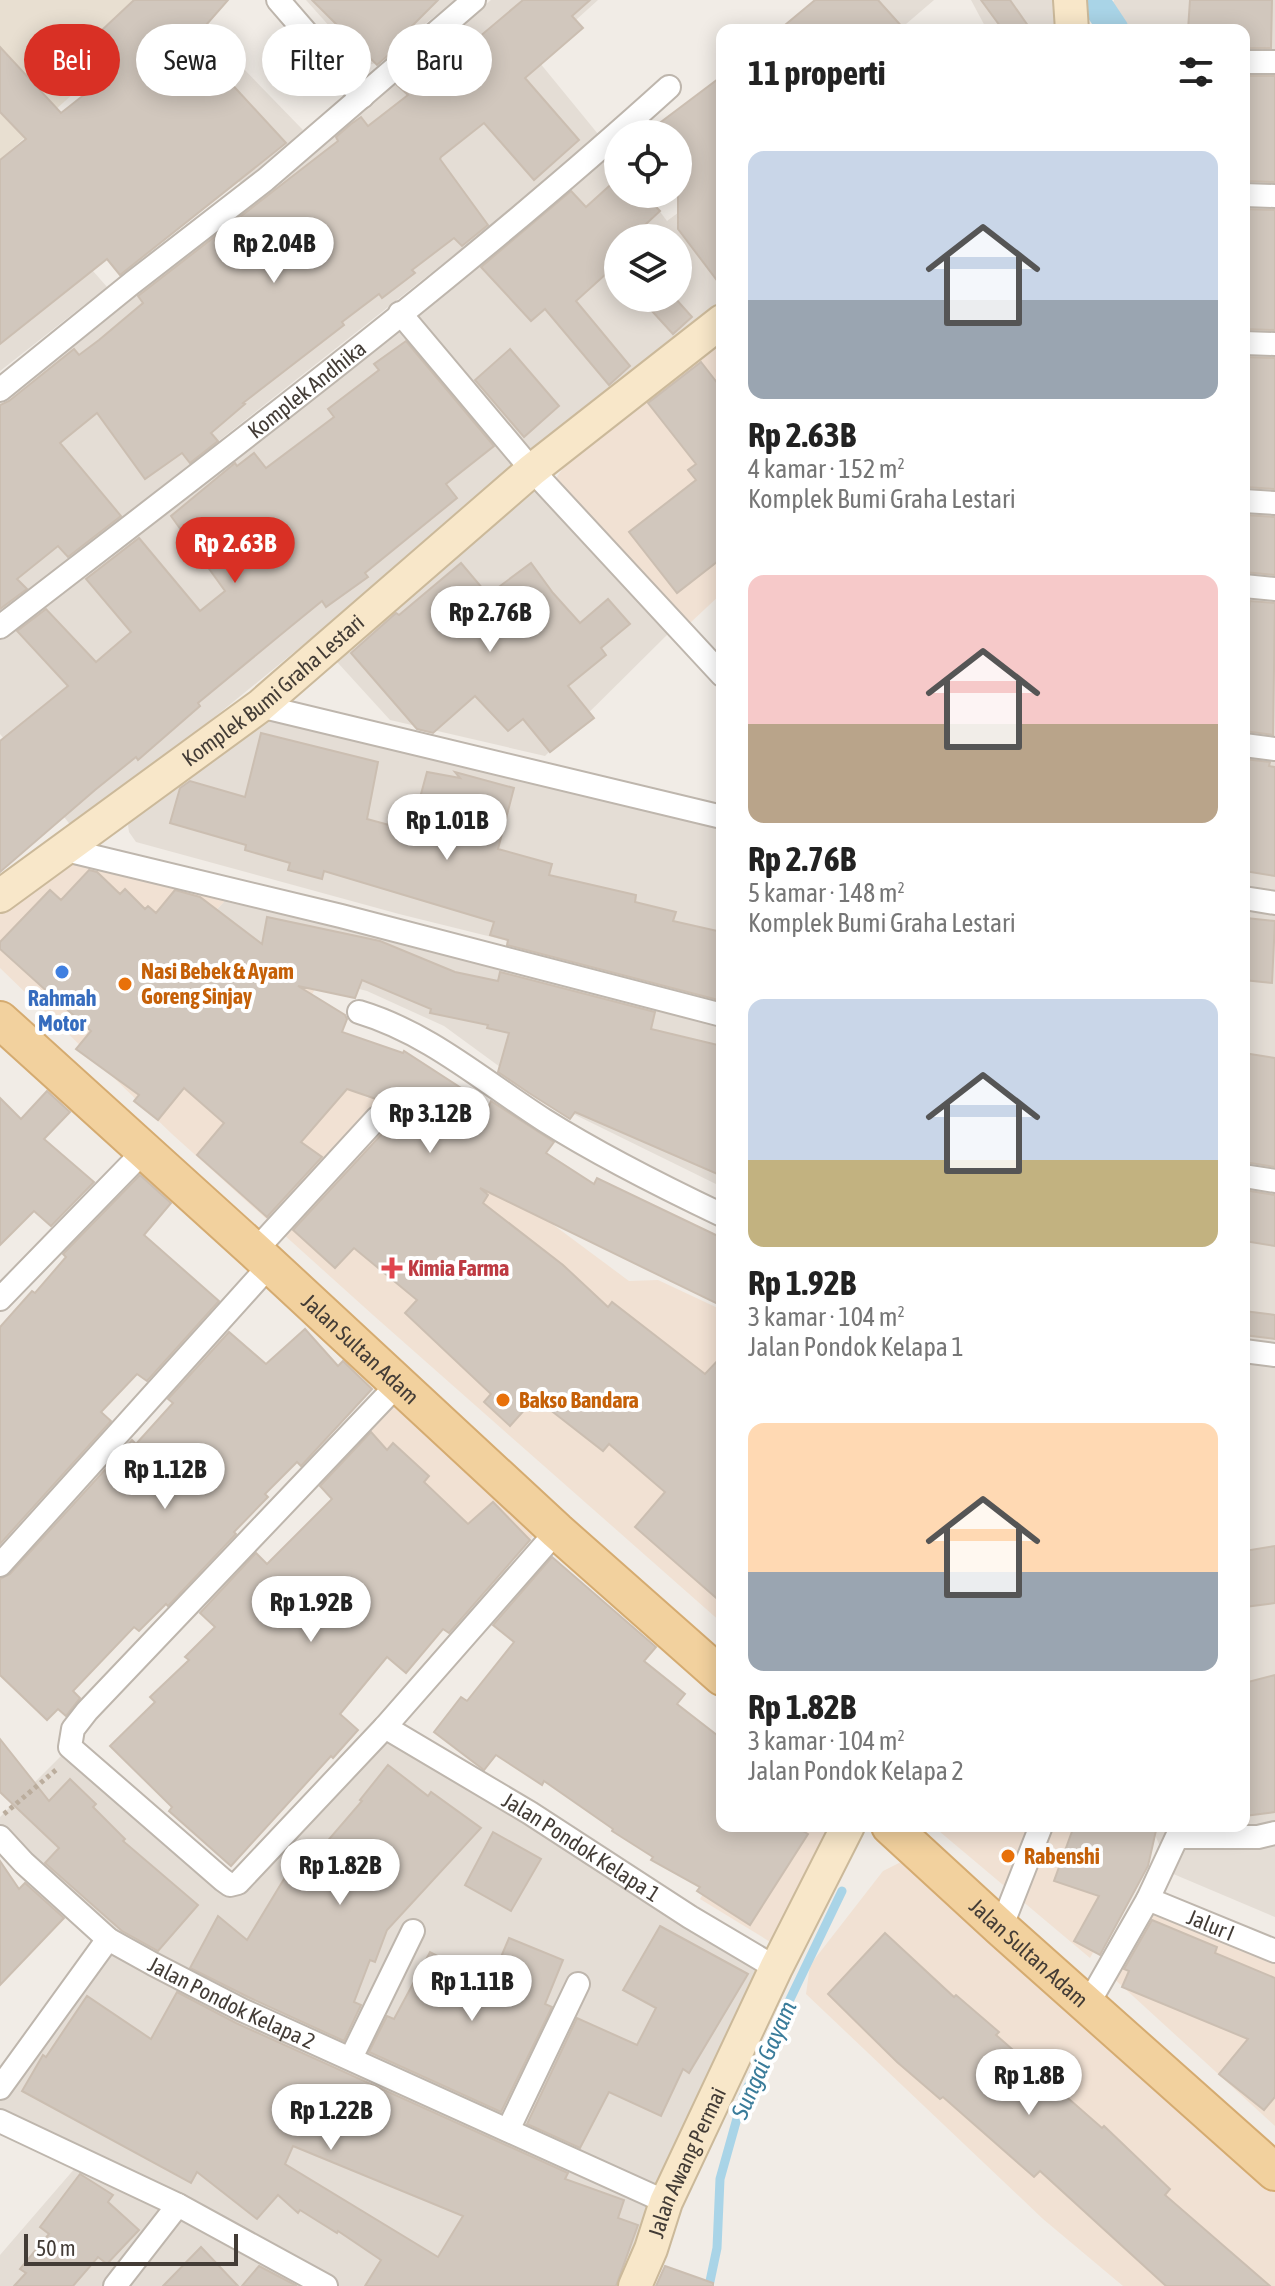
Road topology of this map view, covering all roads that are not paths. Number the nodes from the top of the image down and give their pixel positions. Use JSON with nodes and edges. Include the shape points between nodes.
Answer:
{"nodes":[{"id":1,"x":278,"y":0,"type":"edge"},
{"id":2,"x":474,"y":0,"type":"edge"},
{"id":3,"x":1070,"y":0,"type":"edge"},
{"id":4,"x":1072,"y":24,"type":"edge"},
{"id":5,"x":1250,"y":62,"type":"edge"},
{"id":6,"x":1275,"y":62,"type":"edge"},
{"id":7,"x":669,"y":87,"type":"dead end"},
{"id":8,"x":362,"y":97,"type":"junction"},
{"id":9,"x":1250,"y":195,"type":"edge"},
{"id":10,"x":1275,"y":196,"type":"edge"},
{"id":11,"x":400,"y":313,"type":"junction"},
{"id":12,"x":716,"y":326,"type":"edge"},
{"id":13,"x":1250,"y":343,"type":"edge"},
{"id":14,"x":1275,"y":344,"type":"edge"},
{"id":15,"x":0,"y":390,"type":"edge"},
{"id":16,"x":532,"y":470,"type":"junction"},
{"id":17,"x":1250,"y":501,"type":"edge"},
{"id":18,"x":1275,"y":503,"type":"edge"},
{"id":19,"x":1250,"y":587,"type":"edge"},
{"id":20,"x":1275,"y":589,"type":"edge"},
{"id":21,"x":0,"y":627,"type":"edge"},
{"id":22,"x":716,"y":669,"type":"edge"},
{"id":23,"x":260,"y":706,"type":"junction"},
{"id":24,"x":1250,"y":746,"type":"edge"},
{"id":25,"x":1275,"y":749,"type":"edge"},
{"id":26,"x":716,"y":816,"type":"edge"},
{"id":27,"x":62,"y":849,"type":"junction"},
{"id":28,"x":0,"y":896,"type":"edge"},
{"id":29,"x":1250,"y":899,"type":"edge"},
{"id":30,"x":1275,"y":903,"type":"edge"},
{"id":31,"x":359,"y":1012,"type":"dead end"},
{"id":32,"x":716,"y":1013,"type":"edge"},
{"id":33,"x":2,"y":1025,"type":"edge"},
{"id":34,"x":377,"y":1118,"type":"dead end"},
{"id":35,"x":145,"y":1150,"type":"junction"},
{"id":36,"x":1250,"y":1177,"type":"edge"},
{"id":37,"x":1275,"y":1181,"type":"edge"},
{"id":38,"x":716,"y":1212,"type":"edge"},
{"id":39,"x":262,"y":1258,"type":"junction"},
{"id":40,"x":0,"y":1299,"type":"edge"},
{"id":41,"x":1250,"y":1352,"type":"edge"},
{"id":42,"x":1275,"y":1355,"type":"edge"},
{"id":43,"x":398,"y":1384,"type":"junction"},
{"id":44,"x":557,"y":1531,"type":"junction"},
{"id":45,"x":0,"y":1565,"type":"edge"},
{"id":46,"x":716,"y":1672,"type":"edge"},
{"id":47,"x":385,"y":1727,"type":"junction"},
{"id":48,"x":845,"y":1832,"type":"edge"},
{"id":49,"x":897,"y":1832,"type":"edge"},
{"id":50,"x":1039,"y":1832,"type":"edge"},
{"id":51,"x":1180,"y":1832,"type":"edge"},
{"id":52,"x":1193,"y":1832,"type":"edge"},
{"id":53,"x":1275,"y":1833,"type":"edge"},
{"id":54,"x":0,"y":1837,"type":"edge"},
{"id":55,"x":1148,"y":1899,"type":"junction"},
{"id":56,"x":1001,"y":1928,"type":"junction"},
{"id":57,"x":413,"y":1931,"type":"dead end"},
{"id":58,"x":108,"y":1939,"type":"junction"},
{"id":59,"x":1275,"y":1951,"type":"edge"},
{"id":60,"x":776,"y":1968,"type":"junction"},
{"id":61,"x":578,"y":1984,"type":"dead end"},
{"id":62,"x":1088,"y":2004,"type":"junction"},
{"id":63,"x":351,"y":2058,"type":"junction"},
{"id":64,"x":0,"y":2088,"type":"edge"},
{"id":65,"x":0,"y":2121,"type":"edge"},
{"id":66,"x":508,"y":2130,"type":"junction"},
{"id":67,"x":1275,"y":2172,"type":"edge"},
{"id":68,"x":666,"y":2202,"type":"junction"},
{"id":69,"x":178,"y":2205,"type":"junction"},
{"id":70,"x":115,"y":2286,"type":"edge"},
{"id":71,"x":326,"y":2286,"type":"edge"},
{"id":72,"x":635,"y":2286,"type":"edge"}],
"edges":[{"from":1,"to":8,"type":"street"},
{"from":2,"to":8,"type":"street"},
{"from":3,"to":4,"type":"street"},
{"from":5,"to":6,"type":"street"},
{"from":7,"to":11,"type":"street","name":"Komplek Andhika"},
{"from":8,"to":15,"type":"street"},
{"from":9,"to":10,"type":"street"},
{"from":11,"to":16,"type":"street"},
{"from":11,"to":21,"type":"street","name":"Komplek Andhika"},
{"from":12,"to":16,"type":"street","name":"Komplek Bumi Graha Lestari"},
{"from":13,"to":14,"type":"street"},
{"from":16,"to":22,"type":"street"},
{"from":16,"to":23,"type":"street","name":"Komplek Bumi Graha Lestari"},
{"from":17,"to":18,"type":"street"},
{"from":19,"to":20,"type":"street"},
{"from":23,"to":26,"type":"street"},
{"from":23,"to":27,"type":"street","name":"Komplek Bumi Graha Lestari"},
{"from":24,"to":25,"type":"street"},
{"from":27,"to":28,"type":"street","name":"Komplek Bumi Graha Lestari"},
{"from":27,"to":32,"type":"street"},
{"from":29,"to":30,"type":"street"},
{"from":31,"to":38,"type":"street","via":[[415,1034],[617,1164]]},
{"from":33,"to":35,"type":"main road","name":"Jalan Sultan Adam"},
{"from":34,"to":39,"type":"street"},
{"from":35,"to":39,"type":"main road","name":"Jalan Sultan Adam"},
{"from":35,"to":40,"type":"street"},
{"from":36,"to":37,"type":"street"},
{"from":39,"to":43,"type":"main road","name":"Jalan Sultan Adam"},
{"from":39,"to":45,"type":"street"},
{"from":41,"to":42,"type":"street"},
{"from":43,"to":44,"type":"main road","name":"Jalan Sultan Adam"},
{"from":43,"to":47,"type":"street","via":[[87,1711],[73,1729],[70,1747],[230,1885],[238,1883]]},
{"from":44,"to":46,"type":"main road","name":"Jalan Sultan Adam"},
{"from":44,"to":47,"type":"street"},
{"from":47,"to":60,"type":"street","name":"Jalan Pondok Kelapa 1"},
{"from":48,"to":60,"type":"street","name":"Jalan Awang Permai"},
{"from":49,"to":56,"type":"main road","name":"Jalan Sultan Adam"},
{"from":50,"to":56,"type":"street"},
{"from":51,"to":55,"type":"street"},
{"from":52,"to":53,"type":"street","via":[[1258,1837]]},
{"from":54,"to":58,"type":"street","name":"Jalan Pondok Kelapa 2"},
{"from":55,"to":59,"type":"street","name":"Jalur I"},
{"from":55,"to":62,"type":"street"},
{"from":56,"to":62,"type":"main road","name":"Jalan Sultan Adam"},
{"from":57,"to":63,"type":"street"},
{"from":58,"to":63,"type":"street","name":"Jalan Pondok Kelapa 2","via":[[242,2010]]},
{"from":58,"to":64,"type":"street"},
{"from":60,"to":68,"type":"street","name":"Jalan Awang Permai"},
{"from":61,"to":66,"type":"street"},
{"from":62,"to":67,"type":"main road","name":"Jalan Sultan Adam"},
{"from":63,"to":66,"type":"street","name":"Jalan Pondok Kelapa 2"},
{"from":65,"to":69,"type":"street"},
{"from":66,"to":68,"type":"street","name":"Jalan Pondok Kelapa 2"},
{"from":68,"to":72,"type":"street","name":"Jalan Awang Permai"},
{"from":69,"to":70,"type":"street"},
{"from":69,"to":71,"type":"street"}]}
